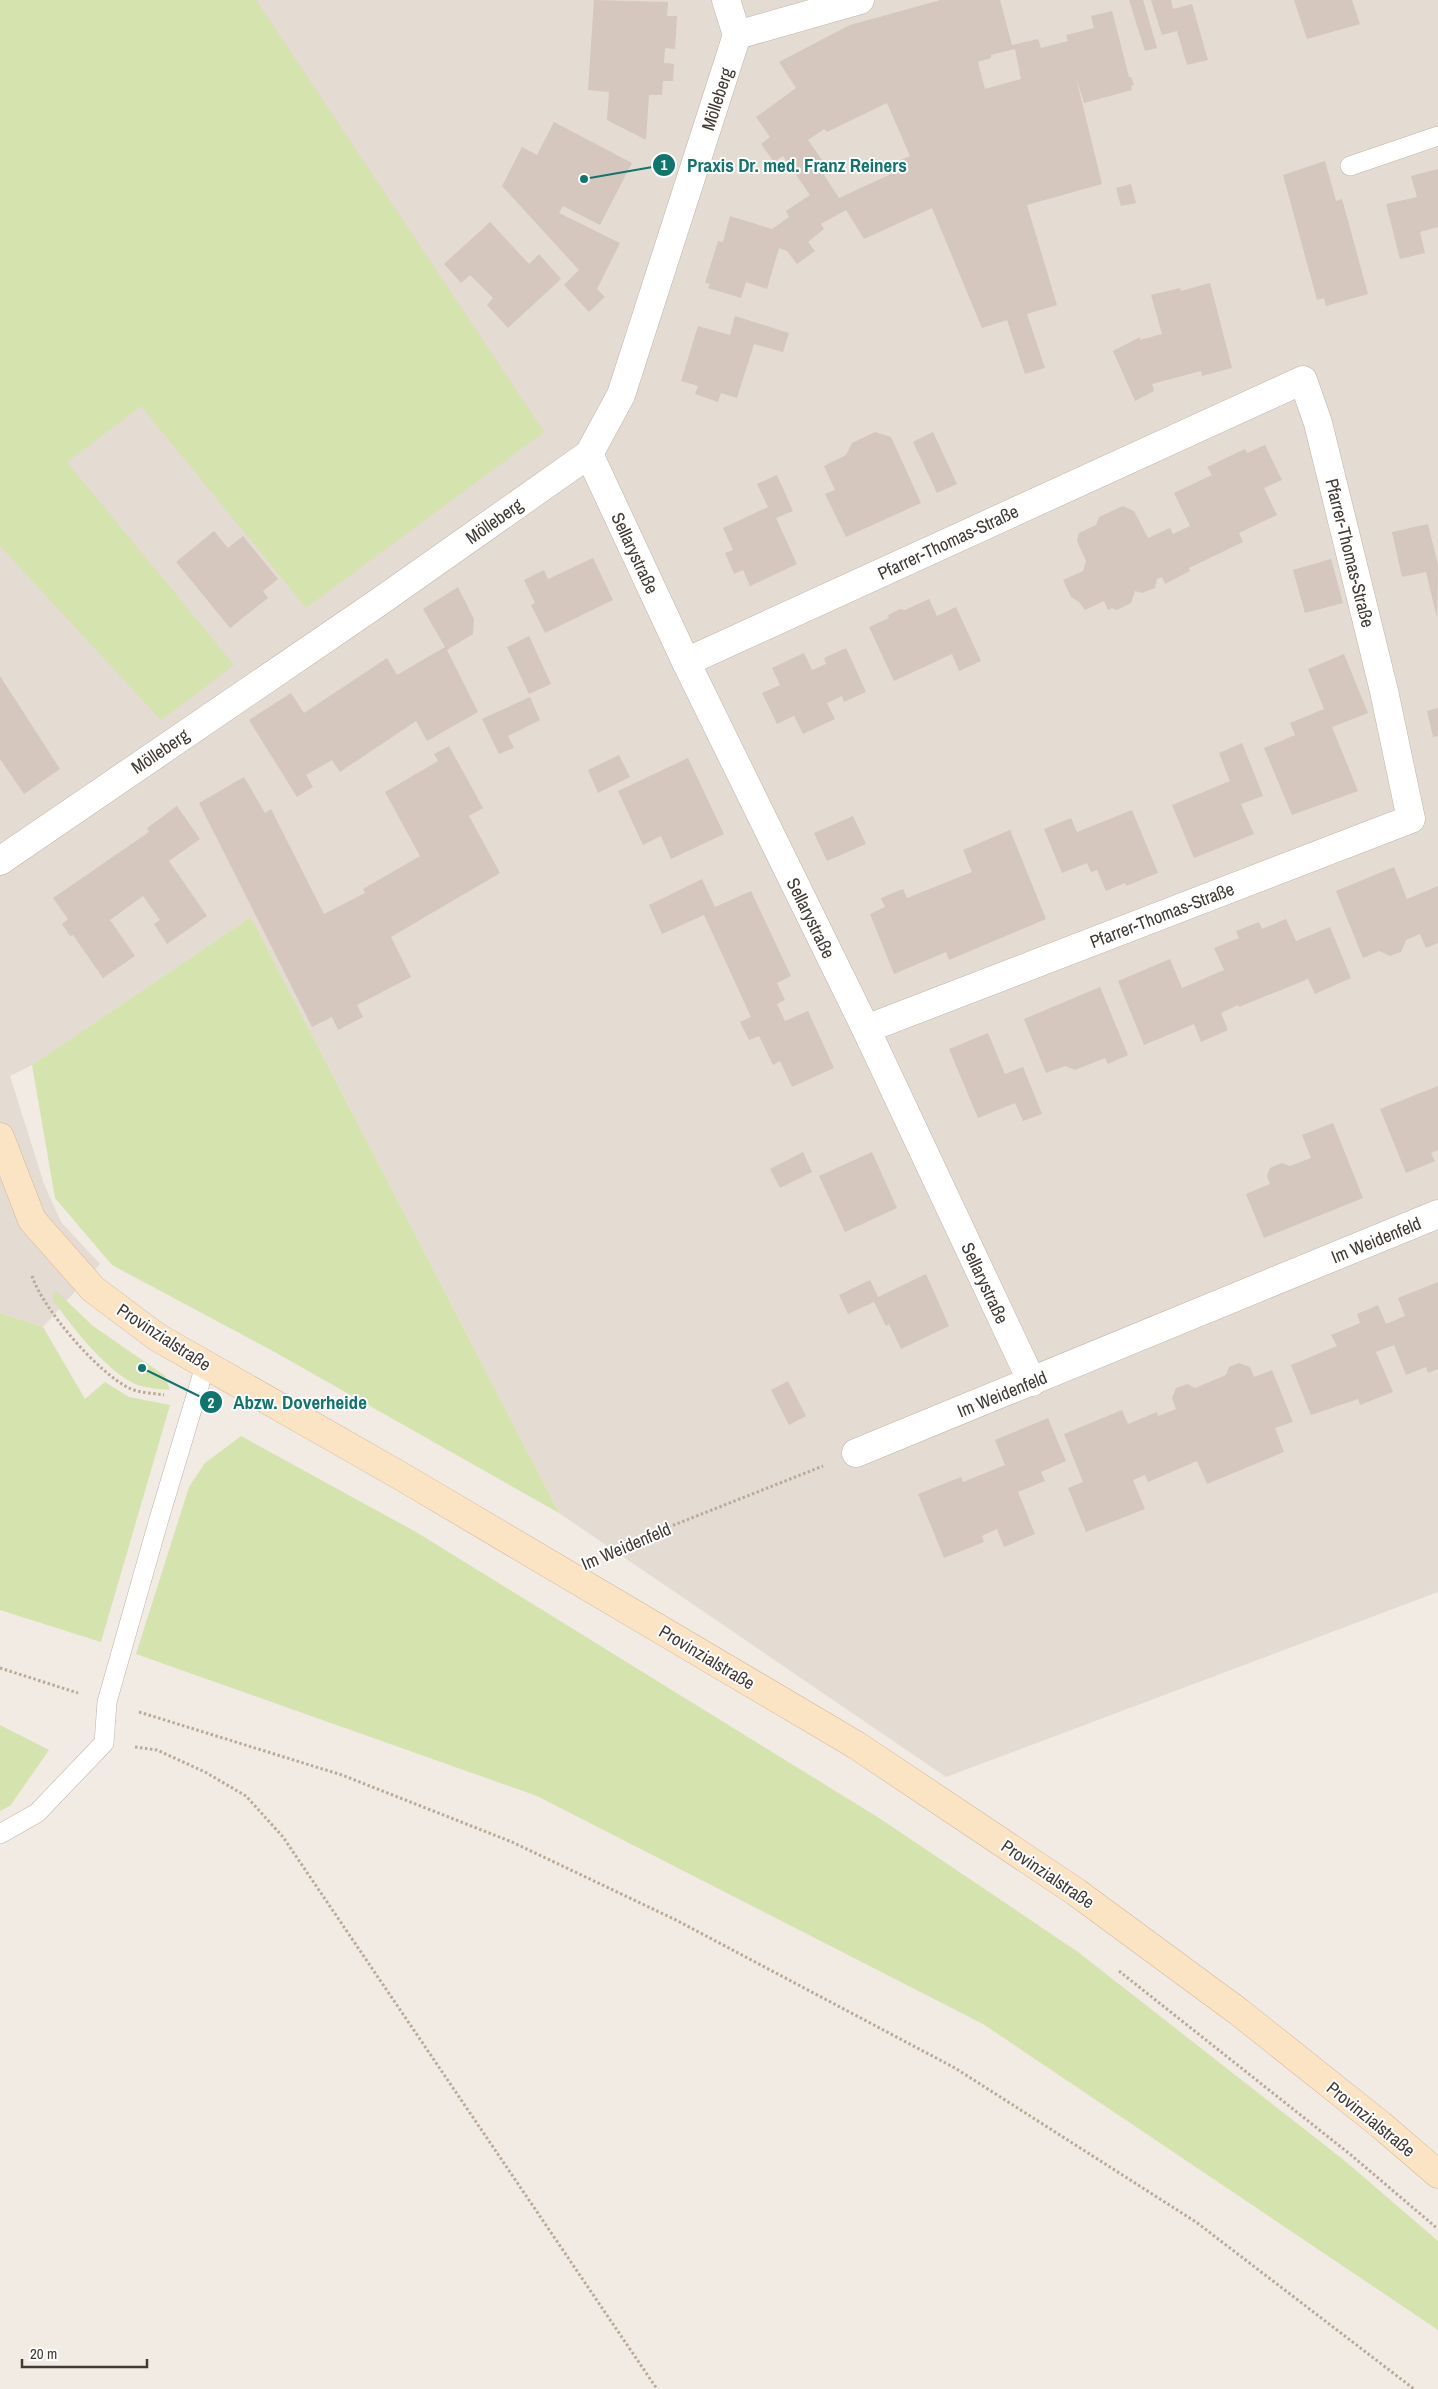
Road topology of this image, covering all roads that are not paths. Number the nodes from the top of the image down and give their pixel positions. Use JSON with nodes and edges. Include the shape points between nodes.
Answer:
{"nodes":[{"id":1,"x":726,"y":0,"type":"edge"},
{"id":2,"x":860,"y":0,"type":"edge"},
{"id":3,"x":737,"y":35,"type":"junction"},
{"id":4,"x":1438,"y":136,"type":"edge"},
{"id":5,"x":1350,"y":166,"type":"dead end"},
{"id":6,"x":589,"y":454,"type":"junction"},
{"id":7,"x":686,"y":662,"type":"junction"},
{"id":8,"x":0,"y":861,"type":"edge"},
{"id":9,"x":866,"y":1029,"type":"junction"},
{"id":10,"x":0,"y":1137,"type":"edge"},
{"id":11,"x":1438,"y":1214,"type":"edge"},
{"id":12,"x":205,"y":1366,"type":"junction"},
{"id":13,"x":1032,"y":1382,"type":"junction"},
{"id":14,"x":856,"y":1453,"type":"road end"},
{"id":15,"x":0,"y":1834,"type":"edge"},
{"id":16,"x":1438,"y":2174,"type":"edge"}],
"edges":[{"from":1,"to":3,"type":"street"},
{"from":2,"to":3,"type":"street"},
{"from":3,"to":6,"type":"street","name":"Mölleberg","via":[[621,395]]},
{"from":4,"to":5,"type":"lane"},
{"from":6,"to":7,"type":"street","name":"Sellarystraße"},
{"from":6,"to":8,"type":"street","name":"Mölleberg"},
{"from":7,"to":9,"type":"street","name":"Sellarystraße"},
{"from":7,"to":9,"type":"street","name":"Pfarrer-Thomas-Straße","via":[[1303,380],[1318,424],[1377,662],[1411,819]]},
{"from":9,"to":13,"type":"street","name":"Sellarystraße"},
{"from":10,"to":12,"type":"main road","name":"Provinzialstraße","via":[[32,1220],[93,1289]]},
{"from":11,"to":13,"type":"street","name":"Im Weidenfeld"},
{"from":12,"to":15,"type":"lane","via":[[158,1518],[107,1702],[104,1743],[37,1813]]},
{"from":12,"to":16,"type":"main road","name":"Provinzialstraße","via":[[856,1745],[1076,1892],[1239,2012]]},
{"from":13,"to":14,"type":"street","name":"Im Weidenfeld"}]}
